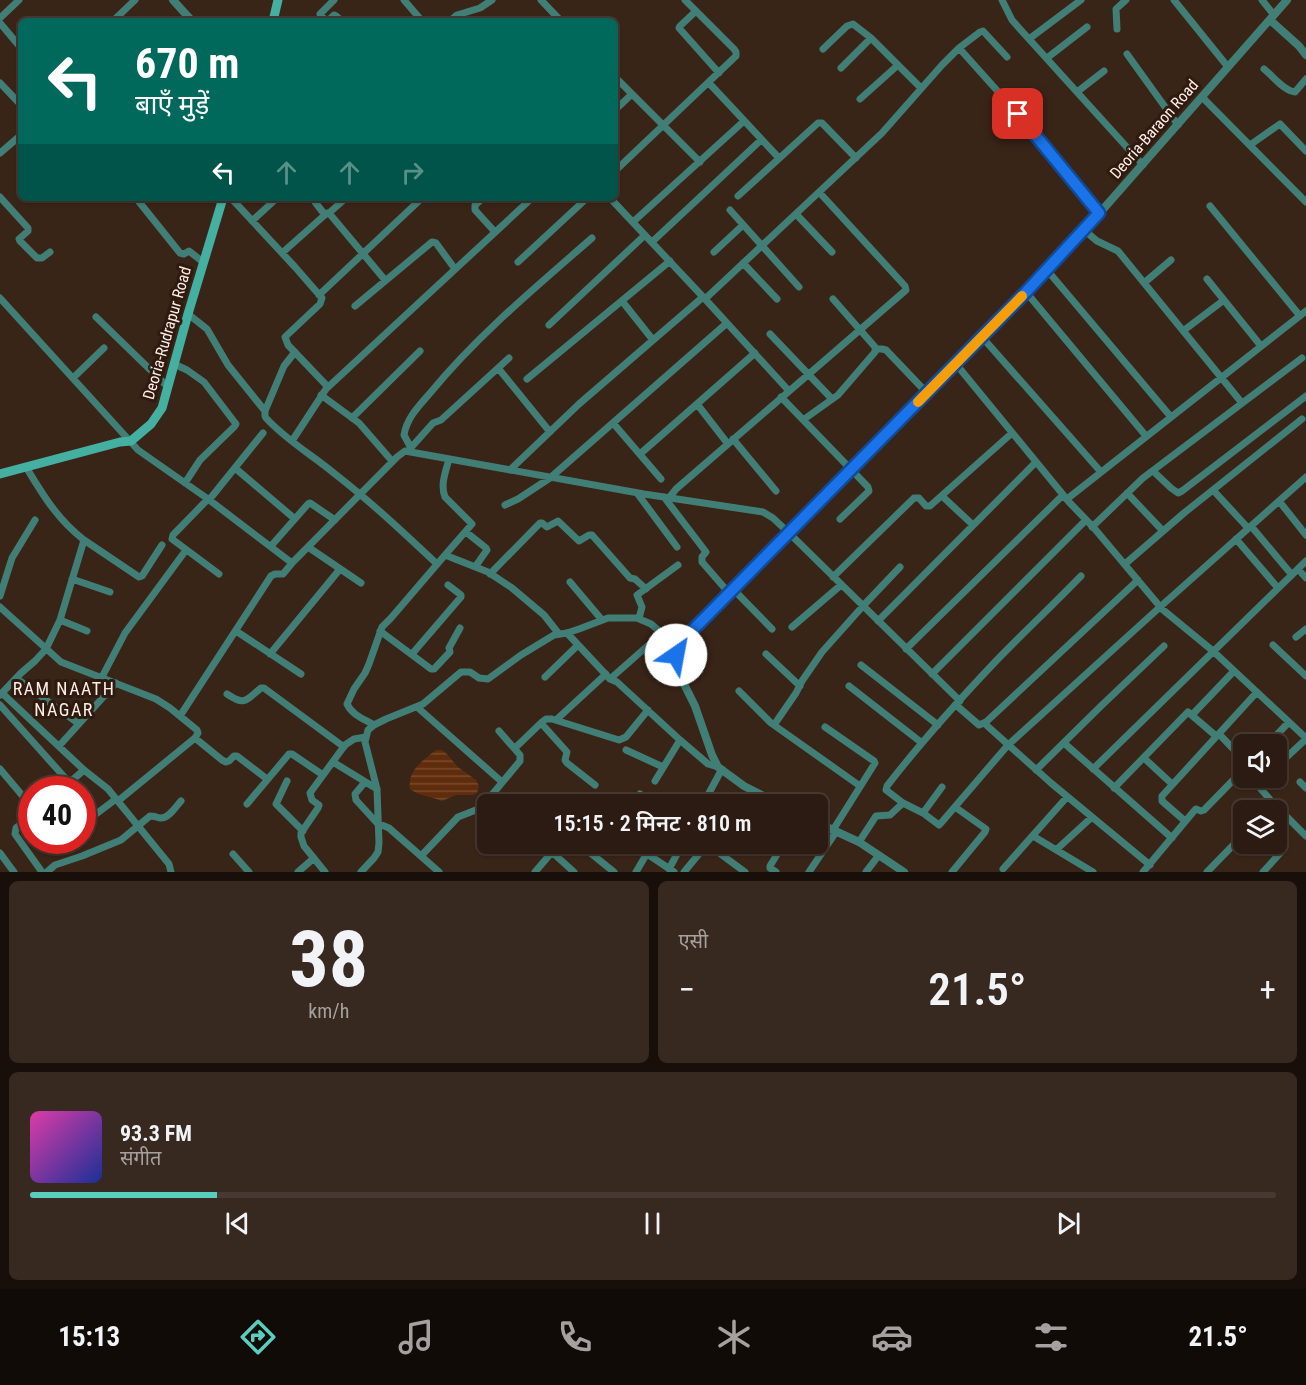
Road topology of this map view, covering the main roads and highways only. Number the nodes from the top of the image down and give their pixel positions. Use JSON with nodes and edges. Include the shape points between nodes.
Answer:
{"nodes":[{"id":1,"x":278,"y":0,"type":"edge"},
{"id":2,"x":274,"y":18,"type":"edge"},
{"id":3,"x":222,"y":201,"type":"edge"},
{"id":4,"x":0,"y":474,"type":"edge"}],
"edges":[{"from":1,"to":2,"type":"main road"},
{"from":3,"to":4,"type":"main road","name":"Deoria-Rudrapur Road","via":[[162,408],[151,424],[131,441]]}]}
